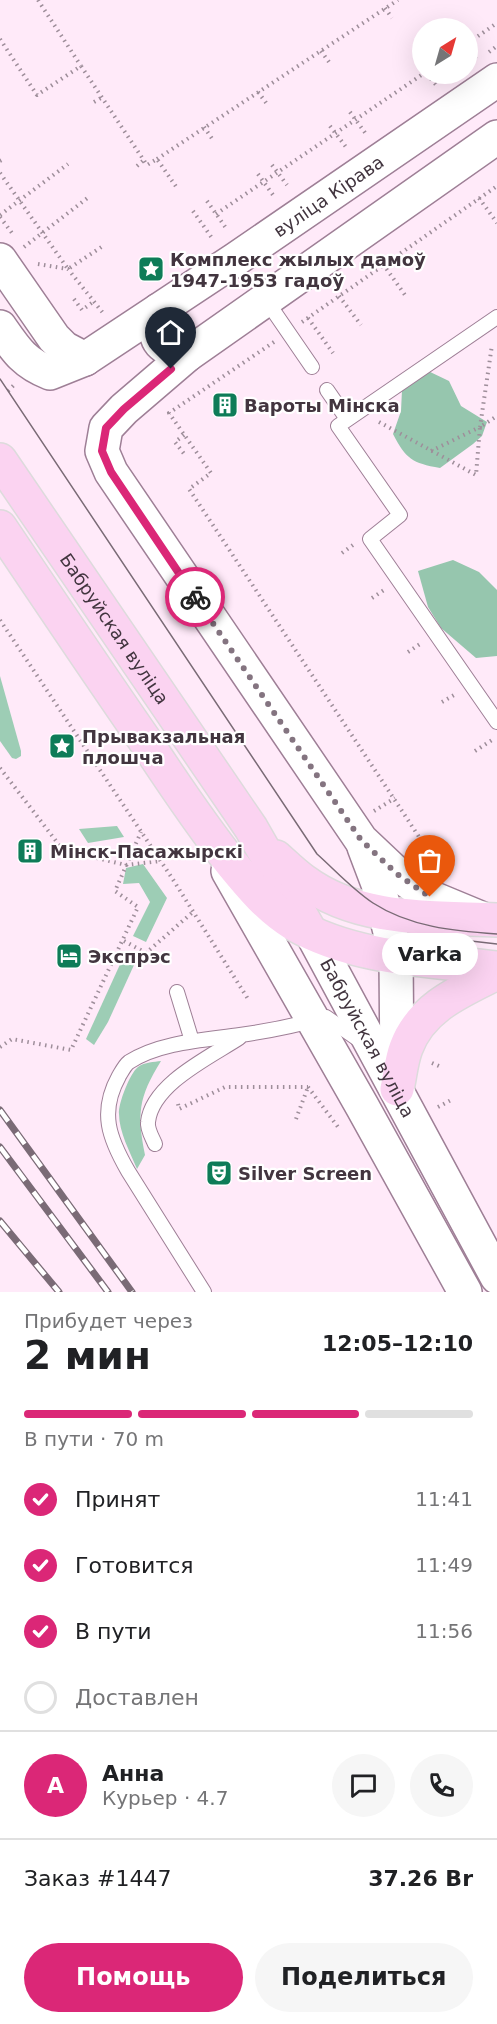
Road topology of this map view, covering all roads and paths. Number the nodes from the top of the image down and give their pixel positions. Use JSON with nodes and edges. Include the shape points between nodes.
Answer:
{"nodes":[{"id":1,"x":38,"y":0,"type":"edge"},
{"id":2,"x":398,"y":0,"type":"edge"},
{"id":3,"x":385,"y":8,"type":"junction"},
{"id":4,"x":392,"y":18,"type":"dead end"},
{"id":5,"x":497,"y":23,"type":"edge"},
{"id":6,"x":478,"y":36,"type":"edge"},
{"id":7,"x":0,"y":39,"type":"edge"},
{"id":8,"x":5,"y":47,"type":"junction"},
{"id":9,"x":0,"y":50,"type":"edge"},
{"id":10,"x":321,"y":51,"type":"junction"},
{"id":11,"x":329,"y":62,"type":"dead end"},
{"id":12,"x":81,"y":66,"type":"junction"},
{"id":13,"x":487,"y":70,"type":"edge"},
{"id":14,"x":412,"y":82,"type":"edge"},
{"id":15,"x":440,"y":84,"type":"edge"},
{"id":16,"x":437,"y":86,"type":"joint"},
{"id":17,"x":34,"y":90,"type":"junction"},
{"id":18,"x":258,"y":92,"type":"junction"},
{"id":19,"x":429,"y":92,"type":"dead end"},
{"id":20,"x":27,"y":96,"type":"dead end"},
{"id":21,"x":101,"y":98,"type":"junction"},
{"id":22,"x":94,"y":102,"type":"dead end"},
{"id":23,"x":267,"y":104,"type":"dead end"},
{"id":24,"x":350,"y":111,"type":"dead end"},
{"id":25,"x":356,"y":119,"type":"junction"},
{"id":26,"x":330,"y":126,"type":"dead end"},
{"id":27,"x":204,"y":128,"type":"junction"},
{"id":28,"x":335,"y":133,"type":"junction"},
{"id":29,"x":497,"y":137,"type":"edge"},
{"id":30,"x":360,"y":138,"type":"dead end"},
{"id":31,"x":213,"y":140,"type":"dead end"},
{"id":32,"x":353,"y":142,"type":"dead end"},
{"id":33,"x":346,"y":147,"type":"junction"},
{"id":34,"x":336,"y":153,"type":"dead end"},
{"id":35,"x":157,"y":159,"type":"junction"},
{"id":36,"x":144,"y":160,"type":"junction"},
{"id":37,"x":68,"y":164,"type":"dead end"},
{"id":38,"x":272,"y":165,"type":"dead end"},
{"id":39,"x":137,"y":166,"type":"dead end"},
{"id":40,"x":277,"y":172,"type":"junction"},
{"id":41,"x":0,"y":173,"type":"edge"},
{"id":42,"x":258,"y":174,"type":"dead end"},
{"id":43,"x":297,"y":179,"type":"dead end"},
{"id":44,"x":263,"y":182,"type":"junction"},
{"id":45,"x":287,"y":185,"type":"junction"},
{"id":46,"x":177,"y":188,"type":"dead end"},
{"id":47,"x":273,"y":195,"type":"junction"},
{"id":48,"x":90,"y":196,"type":"dead end"},
{"id":49,"x":479,"y":198,"type":"dead end"},
{"id":50,"x":19,"y":200,"type":"junction"},
{"id":51,"x":207,"y":201,"type":"dead end"},
{"id":52,"x":264,"y":202,"type":"dead end"},
{"id":53,"x":193,"y":211,"type":"dead end"},
{"id":54,"x":216,"y":214,"type":"junction"},
{"id":55,"x":0,"y":215,"type":"edge"},
{"id":56,"x":497,"y":223,"type":"edge"},
{"id":57,"x":42,"y":233,"type":"junction"},
{"id":58,"x":212,"y":238,"type":"junction"},
{"id":59,"x":203,"y":244,"type":"dead end"},
{"id":60,"x":103,"y":246,"type":"dead end"},
{"id":61,"x":11,"y":254,"type":"edge"},
{"id":62,"x":34,"y":264,"type":"dead end"},
{"id":63,"x":383,"y":264,"type":"dead end"},
{"id":64,"x":68,"y":269,"type":"junction"},
{"id":65,"x":405,"y":295,"type":"dead end"},
{"id":66,"x":339,"y":296,"type":"dead end"},
{"id":67,"x":74,"y":298,"type":"dead end"},
{"id":68,"x":266,"y":299,"type":"junction"},
{"id":69,"x":93,"y":302,"type":"junction"},
{"id":70,"x":112,"y":308,"type":"dead end"},
{"id":71,"x":159,"y":310,"type":"junction"},
{"id":72,"x":308,"y":318,"type":"dead end"},
{"id":73,"x":496,"y":318,"type":"edge"},
{"id":74,"x":361,"y":325,"type":"dead end"},
{"id":75,"x":0,"y":327,"type":"edge"},
{"id":76,"x":333,"y":353,"type":"dead end"},
{"id":77,"x":187,"y":355,"type":"junction"},
{"id":78,"x":85,"y":359,"type":"junction"},
{"id":79,"x":312,"y":367,"type":"dead end"},
{"id":80,"x":327,"y":390,"type":"dead end"},
{"id":81,"x":360,"y":411,"type":"junction"},
{"id":82,"x":497,"y":416,"type":"edge"},
{"id":83,"x":348,"y":419,"type":"junction"},
{"id":84,"x":480,"y":427,"type":"junction"},
{"id":85,"x":184,"y":435,"type":"dead end"},
{"id":86,"x":431,"y":451,"type":"junction"},
{"id":87,"x":185,"y":455,"type":"dead end"},
{"id":88,"x":0,"y":460,"type":"edge"},
{"id":89,"x":189,"y":489,"type":"dead end"},
{"id":90,"x":0,"y":526,"type":"edge"},
{"id":91,"x":0,"y":620,"type":"edge"},
{"id":92,"x":461,"y":691,"type":"dead end"},
{"id":93,"x":442,"y":702,"type":"dead end"},
{"id":94,"x":497,"y":722,"type":"edge"},
{"id":95,"x":493,"y":739,"type":"dead end"},
{"id":96,"x":475,"y":751,"type":"dead end"},
{"id":97,"x":0,"y":768,"type":"edge"},
{"id":98,"x":203,"y":828,"type":"junction"},
{"id":99,"x":251,"y":828,"type":"junction"},
{"id":100,"x":141,"y":832,"type":"junction"},
{"id":101,"x":361,"y":840,"type":"junction"},
{"id":102,"x":161,"y":861,"type":"junction"},
{"id":103,"x":126,"y":865,"type":"junction"},
{"id":104,"x":438,"y":865,"type":"dead end"},
{"id":105,"x":194,"y":911,"type":"junction"},
{"id":106,"x":386,"y":914,"type":"junction"},
{"id":107,"x":490,"y":920,"type":"edge"},
{"id":108,"x":311,"y":932,"type":"junction"},
{"id":109,"x":124,"y":941,"type":"junction"},
{"id":110,"x":396,"y":956,"type":"junction"},
{"id":111,"x":497,"y":968,"type":"edge"},
{"id":112,"x":497,"y":973,"type":"edge"},
{"id":113,"x":177,"y":992,"type":"dead end"},
{"id":114,"x":248,"y":999,"type":"dead end"},
{"id":115,"x":314,"y":1020,"type":"junction"},
{"id":116,"x":243,"y":1035,"type":"junction"},
{"id":117,"x":192,"y":1041,"type":"junction"},
{"id":118,"x":0,"y":1047,"type":"edge"},
{"id":119,"x":375,"y":1050,"type":"junction"},
{"id":120,"x":432,"y":1053,"type":"dead end"},
{"id":121,"x":428,"y":1062,"type":"junction"},
{"id":122,"x":441,"y":1066,"type":"dead end"},
{"id":123,"x":425,"y":1069,"type":"dead end"},
{"id":124,"x":173,"y":1079,"type":"junction"},
{"id":125,"x":308,"y":1087,"type":"junction"},
{"id":126,"x":397,"y":1089,"type":"junction"},
{"id":127,"x":433,"y":1097,"type":"dead end"},
{"id":128,"x":453,"y":1099,"type":"dead end"},
{"id":129,"x":438,"y":1107,"type":"junction"},
{"id":130,"x":444,"y":1117,"type":"dead end"},
{"id":131,"x":297,"y":1119,"type":"dead end"},
{"id":132,"x":332,"y":1121,"type":"dead end"},
{"id":133,"x":154,"y":1144,"type":"dead end"},
{"id":134,"x":497,"y":1277,"type":"edge"},
{"id":135,"x":204,"y":1292,"type":"edge"},
{"id":136,"x":465,"y":1292,"type":"edge"}],
"edges":[{"from":1,"to":12,"type":"path"},
{"from":2,"to":3,"type":"path"},
{"from":3,"to":4,"type":"path"},
{"from":3,"to":10,"type":"path"},
{"from":5,"to":6,"type":"path"},
{"from":7,"to":8,"type":"path"},
{"from":8,"to":9,"type":"path"},
{"from":8,"to":17,"type":"path"},
{"from":10,"to":11,"type":"path"},
{"from":10,"to":18,"type":"path"},
{"from":12,"to":17,"type":"path","via":[[37,95]]},
{"from":12,"to":21,"type":"path"},
{"from":13,"to":71,"type":"street","name":"вуліца Кірава","via":[[236,259]]},
{"from":14,"to":25,"type":"path"},
{"from":15,"to":16,"type":"path"},
{"from":16,"to":19,"type":"path"},
{"from":17,"to":20,"type":"path"},
{"from":18,"to":23,"type":"path"},
{"from":18,"to":27,"type":"path"},
{"from":21,"to":22,"type":"path"},
{"from":21,"to":36,"type":"path"},
{"from":24,"to":25,"type":"path"},
{"from":25,"to":28,"type":"path"},
{"from":25,"to":30,"type":"path","via":[[366,134]]},
{"from":26,"to":28,"type":"path"},
{"from":27,"to":31,"type":"path"},
{"from":27,"to":35,"type":"path"},
{"from":28,"to":33,"type":"path"},
{"from":28,"to":40,"type":"path"},
{"from":29,"to":68,"type":"street"},
{"from":32,"to":33,"type":"path"},
{"from":33,"to":34,"type":"path"},
{"from":35,"to":36,"type":"path","via":[[147,165]]},
{"from":35,"to":46,"type":"path"},
{"from":36,"to":39,"type":"path"},
{"from":37,"to":50,"type":"path"},
{"from":38,"to":40,"type":"path"},
{"from":40,"to":44,"type":"path"},
{"from":40,"to":45,"type":"path"},
{"from":41,"to":50,"type":"path"},
{"from":42,"to":44,"type":"path"},
{"from":43,"to":45,"type":"path"},
{"from":44,"to":47,"type":"path"},
{"from":44,"to":54,"type":"path"},
{"from":45,"to":47,"type":"path"},
{"from":47,"to":52,"type":"path"},
{"from":48,"to":57,"type":"path"},
{"from":49,"to":56,"type":"path"},
{"from":50,"to":55,"type":"path"},
{"from":50,"to":57,"type":"path"},
{"from":51,"to":54,"type":"path"},
{"from":53,"to":58,"type":"path"},
{"from":54,"to":58,"type":"path","via":[[226,228]]},
{"from":57,"to":61,"type":"path"},
{"from":57,"to":64,"type":"path"},
{"from":58,"to":59,"type":"path"},
{"from":60,"to":64,"type":"path"},
{"from":61,"to":78,"type":"street","via":[[54,338]]},
{"from":62,"to":64,"type":"path"},
{"from":63,"to":65,"type":"path"},
{"from":64,"to":69,"type":"path"},
{"from":66,"to":74,"type":"path"},
{"from":67,"to":69,"type":"path","via":[[82,310]]},
{"from":68,"to":77,"type":"street"},
{"from":68,"to":79,"type":"lane"},
{"from":69,"to":70,"type":"path","via":[[102,314]]},
{"from":71,"to":77,"type":"street","via":[[154,326],[158,341],[169,351]]},
{"from":71,"to":78,"type":"street","name":"вуліца Кірава"},
{"from":72,"to":76,"type":"path"},
{"from":73,"to":81,"type":"lane"},
{"from":73,"to":84,"type":"path"},
{"from":75,"to":78,"type":"street","via":[[33,366],[50,373]]},
{"from":77,"to":101,"type":"street","via":[[106,428],[102,451],[111,472]]},
{"from":80,"to":83,"type":"lane"},
{"from":81,"to":83,"type":"lane"},
{"from":81,"to":86,"type":"path"},
{"from":82,"to":84,"type":"path"},
{"from":83,"to":94,"type":"lane","via":[[338,426],[400,515],[370,539]]},
{"from":84,"to":86,"type":"path"},
{"from":84,"to":86,"type":"path","via":[[476,475]]},
{"from":85,"to":87,"type":"path","via":[[175,442]]},
{"from":88,"to":99,"type":"main road","name":"Бабруйская вуліца"},
{"from":89,"to":104,"type":"path"},
{"from":90,"to":98,"type":"main road"},
{"from":91,"to":100,"type":"path"},
{"from":92,"to":93,"type":"path"},
{"from":95,"to":96,"type":"path"},
{"from":97,"to":103,"type":"path","via":[[63,850]]},
{"from":98,"to":108,"type":"main road","via":[[254,891],[293,923]]},
{"from":98,"to":115,"type":"street"},
{"from":99,"to":106,"type":"main road","via":[[305,882],[339,900]]},
{"from":99,"to":108,"type":"main road"},
{"from":100,"to":102,"type":"path"},
{"from":100,"to":103,"type":"path"},
{"from":101,"to":106,"type":"street"},
{"from":101,"to":107,"type":"street","via":[[397,874],[430,897]]},
{"from":102,"to":103,"type":"path"},
{"from":102,"to":105,"type":"path"},
{"from":103,"to":109,"type":"path","via":[[115,891],[138,908]]},
{"from":105,"to":109,"type":"path","via":[[146,953]]},
{"from":105,"to":114,"type":"path"},
{"from":106,"to":107,"type":"main road"},
{"from":106,"to":110,"type":"street"},
{"from":108,"to":110,"type":"main road","via":[[342,945]]},
{"from":108,"to":119,"type":"street","name":"Бабруйская вуліца"},
{"from":109,"to":118,"type":"path","via":[[71,1050],[12,1039]]},
{"from":110,"to":111,"type":"main road"},
{"from":110,"to":126,"type":"street"},
{"from":112,"to":126,"type":"main road","via":[[426,1015],[405,1050]]},
{"from":113,"to":117,"type":"lane"},
{"from":115,"to":116,"type":"lane"},
{"from":115,"to":119,"type":"lane","via":[[326,1017]]},
{"from":115,"to":136,"type":"street"},
{"from":116,"to":117,"type":"lane"},
{"from":116,"to":124,"type":"lane"},
{"from":117,"to":135,"type":"lane","via":[[146,1053],[127,1063],[115,1084],[108,1118],[116,1151]]},
{"from":119,"to":126,"type":"street","name":"Бабруйская вуліца"},
{"from":120,"to":121,"type":"path"},
{"from":121,"to":122,"type":"path"},
{"from":121,"to":123,"type":"path"},
{"from":124,"to":125,"type":"path","via":[[179,1109],[225,1087]]},
{"from":124,"to":133,"type":"lane","via":[[154,1101],[148,1122]]},
{"from":125,"to":131,"type":"path"},
{"from":125,"to":132,"type":"path"},
{"from":126,"to":134,"type":"street","name":"Бабруйская вуліца"},
{"from":127,"to":129,"type":"path"},
{"from":128,"to":129,"type":"path"},
{"from":129,"to":130,"type":"path"}]}
